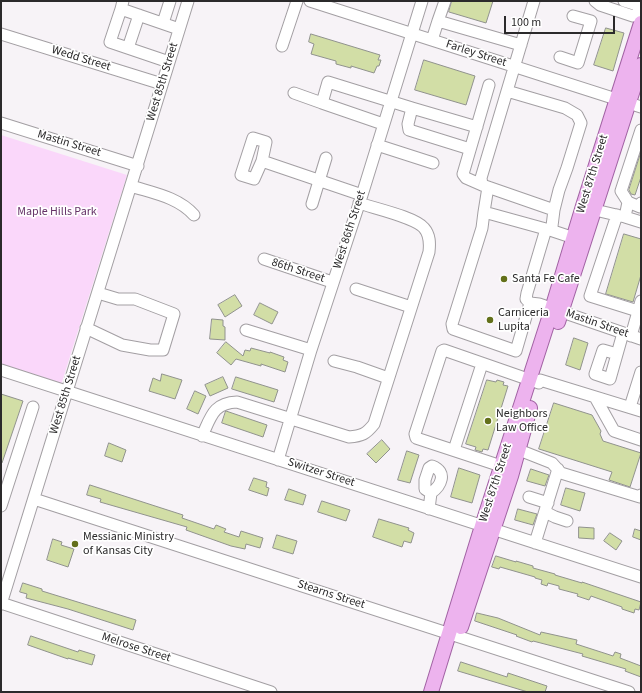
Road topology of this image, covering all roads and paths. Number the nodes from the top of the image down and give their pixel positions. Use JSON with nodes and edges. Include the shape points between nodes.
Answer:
{"nodes":[{"id":1,"x":170,"y":1,"type":"edge"},
{"id":2,"x":188,"y":1,"type":"edge"},
{"id":3,"x":297,"y":1,"type":"edge"},
{"id":4,"x":422,"y":1,"type":"edge"},
{"id":5,"x":444,"y":1,"type":"edge"},
{"id":6,"x":534,"y":1,"type":"edge"},
{"id":7,"x":596,"y":1,"type":"edge"},
{"id":8,"x":624,"y":1,"type":"edge"},
{"id":9,"x":313,"y":2,"type":"edge"},
{"id":10,"x":122,"y":5,"type":"edge"},
{"id":11,"x":139,"y":15,"type":"junction"},
{"id":12,"x":573,"y":16,"type":"dead end"},
{"id":13,"x":641,"y":16,"type":"edge"},
{"id":14,"x":438,"y":21,"type":"junction"},
{"id":15,"x":163,"y":24,"type":"junction"},
{"id":16,"x":179,"y":29,"type":"junction"},
{"id":17,"x":1,"y":34,"type":"edge"},
{"id":18,"x":411,"y":34,"type":"junction"},
{"id":19,"x":432,"y":40,"type":"junction"},
{"id":20,"x":521,"y":44,"type":"junction"},
{"id":21,"x":282,"y":46,"type":"dead end"},
{"id":22,"x":128,"y":48,"type":"junction"},
{"id":23,"x":560,"y":57,"type":"dead end"},
{"id":24,"x":169,"y":62,"type":"junction"},
{"id":25,"x":641,"y":65,"type":"edge"},
{"id":26,"x":514,"y":67,"type":"junction"},
{"id":27,"x":162,"y":84,"type":"junction"},
{"id":28,"x":489,"y":85,"type":"dead end"},
{"id":29,"x":507,"y":91,"type":"junction"},
{"id":30,"x":294,"y":93,"type":"dead end"},
{"id":31,"x":390,"y":102,"type":"junction"},
{"id":32,"x":322,"y":103,"type":"junction"},
{"id":33,"x":629,"y":103,"type":"edge"},
{"id":34,"x":412,"y":108,"type":"junction"},
{"id":35,"x":1,"y":123,"type":"edge"},
{"id":36,"x":384,"y":124,"type":"junction"},
{"id":37,"x":477,"y":127,"type":"junction"},
{"id":38,"x":641,"y":130,"type":"edge"},
{"id":39,"x":377,"y":145,"type":"junction"},
{"id":40,"x":470,"y":149,"type":"junction"},
{"id":41,"x":326,"y":158,"type":"dead end"},
{"id":42,"x":262,"y":161,"type":"dead end"},
{"id":43,"x":433,"y":163,"type":"dead end"},
{"id":44,"x":138,"y":166,"type":"junction"},
{"id":45,"x":319,"y":180,"type":"junction"},
{"id":46,"x":131,"y":186,"type":"junction"},
{"id":47,"x":485,"y":186,"type":"junction"},
{"id":48,"x":360,"y":199,"type":"junction"},
{"id":49,"x":628,"y":202,"type":"junction"},
{"id":50,"x":312,"y":204,"type":"dead end"},
{"id":51,"x":641,"y":206,"type":"edge"},
{"id":52,"x":554,"y":210,"type":"junction"},
{"id":53,"x":595,"y":210,"type":"junction"},
{"id":54,"x":484,"y":212,"type":"junction"},
{"id":55,"x":194,"y":214,"type":"dead end"},
{"id":56,"x":621,"y":216,"type":"junction"},
{"id":57,"x":641,"y":222,"type":"edge"},
{"id":58,"x":550,"y":230,"type":"junction"},
{"id":59,"x":574,"y":238,"type":"junction"},
{"id":60,"x":264,"y":259,"type":"dead end"},
{"id":61,"x":332,"y":282,"type":"junction"},
{"id":62,"x":356,"y":289,"type":"dead end"},
{"id":63,"x":98,"y":293,"type":"junction"},
{"id":64,"x":530,"y":303,"type":"junction"},
{"id":65,"x":411,"y":307,"type":"junction"},
{"id":66,"x":640,"y":308,"type":"edge"},
{"id":67,"x":557,"y":311,"type":"junction"},
{"id":68,"x":86,"y":328,"type":"junction"},
{"id":69,"x":246,"y":330,"type":"dead end"},
{"id":70,"x":632,"y":336,"type":"edge"},
{"id":71,"x":311,"y":350,"type":"junction"},
{"id":72,"x":617,"y":354,"type":"dead end"},
{"id":73,"x":334,"y":362,"type":"dead end"},
{"id":74,"x":482,"y":364,"type":"junction"},
{"id":75,"x":1,"y":370,"type":"edge"},
{"id":76,"x":641,"y":372,"type":"edge"},
{"id":77,"x":388,"y":378,"type":"junction"},
{"id":78,"x":536,"y":381,"type":"junction"},
{"id":79,"x":67,"y":392,"type":"junction"},
{"id":80,"x":595,"y":397,"type":"junction"},
{"id":81,"x":33,"y":407,"type":"dead end"},
{"id":82,"x":630,"y":408,"type":"junction"},
{"id":83,"x":641,"y":411,"type":"edge"},
{"id":84,"x":290,"y":419,"type":"junction"},
{"id":85,"x":202,"y":436,"type":"junction"},
{"id":86,"x":641,"y":440,"type":"edge"},
{"id":87,"x":454,"y":450,"type":"junction"},
{"id":88,"x":518,"y":450,"type":"junction"},
{"id":89,"x":278,"y":460,"type":"junction"},
{"id":90,"x":502,"y":466,"type":"junction"},
{"id":91,"x":558,"y":469,"type":"junction"},
{"id":92,"x":431,"y":494,"type":"dead end"},
{"id":93,"x":641,"y":495,"type":"edge"},
{"id":94,"x":529,"y":497,"type":"dead end"},
{"id":95,"x":34,"y":499,"type":"junction"},
{"id":96,"x":1,"y":506,"type":"edge"},
{"id":97,"x":546,"y":507,"type":"junction"},
{"id":98,"x":429,"y":508,"type":"junction"},
{"id":99,"x":566,"y":521,"type":"dead end"},
{"id":100,"x":488,"y":528,"type":"junction"},
{"id":101,"x":535,"y":543,"type":"junction"},
{"id":102,"x":641,"y":577,"type":"edge"},
{"id":103,"x":1,"y":603,"type":"edge"},
{"id":104,"x":454,"y":635,"type":"junction"},
{"id":105,"x":271,"y":692,"type":"edge"},
{"id":106,"x":430,"y":692,"type":"edge"},
{"id":107,"x":440,"y":692,"type":"edge"},
{"id":108,"x":629,"y":692,"type":"edge"}],
"edges":[{"from":1,"to":15,"type":"street"},
{"from":2,"to":16,"type":"street","name":"West 85th Street"},
{"from":3,"to":21,"type":"street"},
{"from":4,"to":18,"type":"street","name":"West 86th Street"},
{"from":5,"to":14,"type":"street"},
{"from":6,"to":20,"type":"street"},
{"from":7,"to":13,"type":"street","via":[[600,5],[633,16]]},
{"from":8,"to":13,"type":"street","via":[[637,5]]},
{"from":9,"to":18,"type":"street","name":"Farley Street"},
{"from":10,"to":11,"type":"street"},
{"from":10,"to":22,"type":"street","via":[[110,42]]},
{"from":11,"to":15,"type":"street"},
{"from":11,"to":22,"type":"street"},
{"from":12,"to":23,"type":"street","via":[[591,21],[578,63]]},
{"from":13,"to":33,"type":"main road","name":"West 87th Street"},
{"from":14,"to":19,"type":"street"},
{"from":14,"to":20,"type":"street"},
{"from":15,"to":16,"type":"street"},
{"from":16,"to":24,"type":"street","name":"West 85th Street"},
{"from":17,"to":27,"type":"street","name":"Wedd Street"},
{"from":18,"to":19,"type":"street","name":"Farley Street"},
{"from":18,"to":31,"type":"street","name":"West 86th Street"},
{"from":19,"to":26,"type":"street","name":"Farley Street"},
{"from":20,"to":26,"type":"street"},
{"from":22,"to":24,"type":"street"},
{"from":24,"to":27,"type":"street","name":"West 85th Street"},
{"from":25,"to":33,"type":"main road","name":"West 87th Street"},
{"from":26,"to":29,"type":"street"},
{"from":26,"to":33,"type":"street","name":"Farley Street"},
{"from":27,"to":44,"type":"street","name":"West 85th Street"},
{"from":28,"to":37,"type":"street"},
{"from":29,"to":47,"type":"street","via":[[481,178]]},
{"from":29,"to":52,"type":"street","via":[[566,108],[577,115],[581,123]]},
{"from":30,"to":32,"type":"street"},
{"from":31,"to":32,"type":"street","via":[[328,82]]},
{"from":31,"to":34,"type":"street"},
{"from":31,"to":36,"type":"street","name":"West 86th Street"},
{"from":32,"to":36,"type":"street"},
{"from":33,"to":53,"type":"main road","name":"West 87th Street"},
{"from":33,"to":59,"type":"main road","name":"West 87th Street"},
{"from":34,"to":37,"type":"street"},
{"from":34,"to":40,"type":"street","via":[[409,130]]},
{"from":35,"to":44,"type":"street","name":"Mastin Street"},
{"from":36,"to":39,"type":"street","name":"West 86th Street"},
{"from":37,"to":40,"type":"street"},
{"from":38,"to":49,"type":"street","via":[[621,191]]},
{"from":39,"to":43,"type":"street"},
{"from":39,"to":48,"type":"street","name":"West 86th Street"},
{"from":40,"to":47,"type":"street","via":[[463,174],[466,178]]},
{"from":41,"to":45,"type":"street"},
{"from":42,"to":45,"type":"street"},
{"from":44,"to":46,"type":"street","name":"West 85th Street"},
{"from":45,"to":48,"type":"street"},
{"from":45,"to":50,"type":"street"},
{"from":46,"to":55,"type":"street","via":[[178,201]]},
{"from":46,"to":63,"type":"street","name":"West 85th Street"},
{"from":47,"to":52,"type":"street"},
{"from":47,"to":54,"type":"street"},
{"from":48,"to":61,"type":"street","name":"West 86th Street"},
{"from":48,"to":65,"type":"street","via":[[415,221],[424,227],[429,235],[429,252]]},
{"from":49,"to":51,"type":"street"},
{"from":49,"to":56,"type":"street"},
{"from":52,"to":58,"type":"street"},
{"from":53,"to":56,"type":"street"},
{"from":53,"to":67,"type":"main road","name":"West 87th Street"},
{"from":54,"to":58,"type":"street"},
{"from":54,"to":64,"type":"street","via":[[482,228],[452,324],[454,329],[516,351]]},
{"from":56,"to":57,"type":"street"},
{"from":56,"to":66,"type":"street","via":[[590,296]]},
{"from":58,"to":59,"type":"street"},
{"from":58,"to":64,"type":"street","via":[[527,293],[526,299]]},
{"from":59,"to":67,"type":"main road","name":"West 87th Street"},
{"from":60,"to":61,"type":"street","name":"86th Street"},
{"from":61,"to":71,"type":"street","name":"West 86th Street"},
{"from":62,"to":65,"type":"street"},
{"from":63,"to":68,"type":"street","name":"West 85th Street"},
{"from":63,"to":68,"type":"street","via":[[118,299],[135,299],[174,314],[164,350],[122,344]]},
{"from":64,"to":67,"type":"street","name":"Mastin Street"},
{"from":65,"to":77,"type":"street"},
{"from":66,"to":70,"type":"street"},
{"from":67,"to":70,"type":"street","name":"Mastin Street"},
{"from":67,"to":78,"type":"main road","name":"West 87th Street"},
{"from":68,"to":79,"type":"street","name":"West 85th Street"},
{"from":69,"to":71,"type":"street"},
{"from":70,"to":72,"type":"street"},
{"from":71,"to":84,"type":"street","name":"West 86th Street"},
{"from":73,"to":77,"type":"street"},
{"from":74,"to":78,"type":"street"},
{"from":74,"to":87,"type":"street"},
{"from":74,"to":87,"type":"street","via":[[442,351],[415,434],[416,438]]},
{"from":75,"to":79,"type":"street","name":"Switzer Street"},
{"from":76,"to":82,"type":"street"},
{"from":77,"to":84,"type":"street","via":[[374,424],[368,432],[360,436],[349,437]]},
{"from":78,"to":80,"type":"street"},
{"from":78,"to":88,"type":"main road","name":"West 87th Street"},
{"from":78,"to":90,"type":"main road","name":"West 87th Street"},
{"from":79,"to":85,"type":"street","name":"Switzer Street"},
{"from":79,"to":95,"type":"street","name":"West 85th Street"},
{"from":80,"to":82,"type":"street"},
{"from":80,"to":86,"type":"street","via":[[614,431]]},
{"from":81,"to":96,"type":"street"},
{"from":82,"to":83,"type":"street"},
{"from":84,"to":85,"type":"street","via":[[237,402],[229,402],[214,410]]},
{"from":84,"to":89,"type":"street","name":"West 86th Street"},
{"from":85,"to":89,"type":"street","name":"Switzer Street"},
{"from":87,"to":90,"type":"street"},
{"from":88,"to":91,"type":"street","via":[[552,462]]},
{"from":88,"to":100,"type":"main road","name":"West 87th Street"},
{"from":89,"to":98,"type":"street","name":"Switzer Street"},
{"from":90,"to":100,"type":"main road","name":"West 87th Street"},
{"from":91,"to":93,"type":"street","via":[[561,473],[640,497]]},
{"from":91,"to":97,"type":"street"},
{"from":92,"to":98,"type":"street"},
{"from":94,"to":97,"type":"street"},
{"from":95,"to":103,"type":"street","name":"West 85th Street"},
{"from":95,"to":104,"type":"street","name":"Stearns Street"},
{"from":97,"to":99,"type":"street","via":[[555,518]]},
{"from":97,"to":101,"type":"street"},
{"from":98,"to":100,"type":"street","name":"Switzer Street"},
{"from":100,"to":101,"type":"street","name":"Switzer Street"},
{"from":100,"to":104,"type":"main road","name":"West 87th Street"},
{"from":101,"to":102,"type":"street","name":"Switzer Street"},
{"from":103,"to":105,"type":"street","name":"Melrose Street"},
{"from":104,"to":106,"type":"main road","name":"West 87th Street"},
{"from":104,"to":107,"type":"main road","name":"West 87th Street"},
{"from":104,"to":108,"type":"street","name":"Stearns Street"}]}
